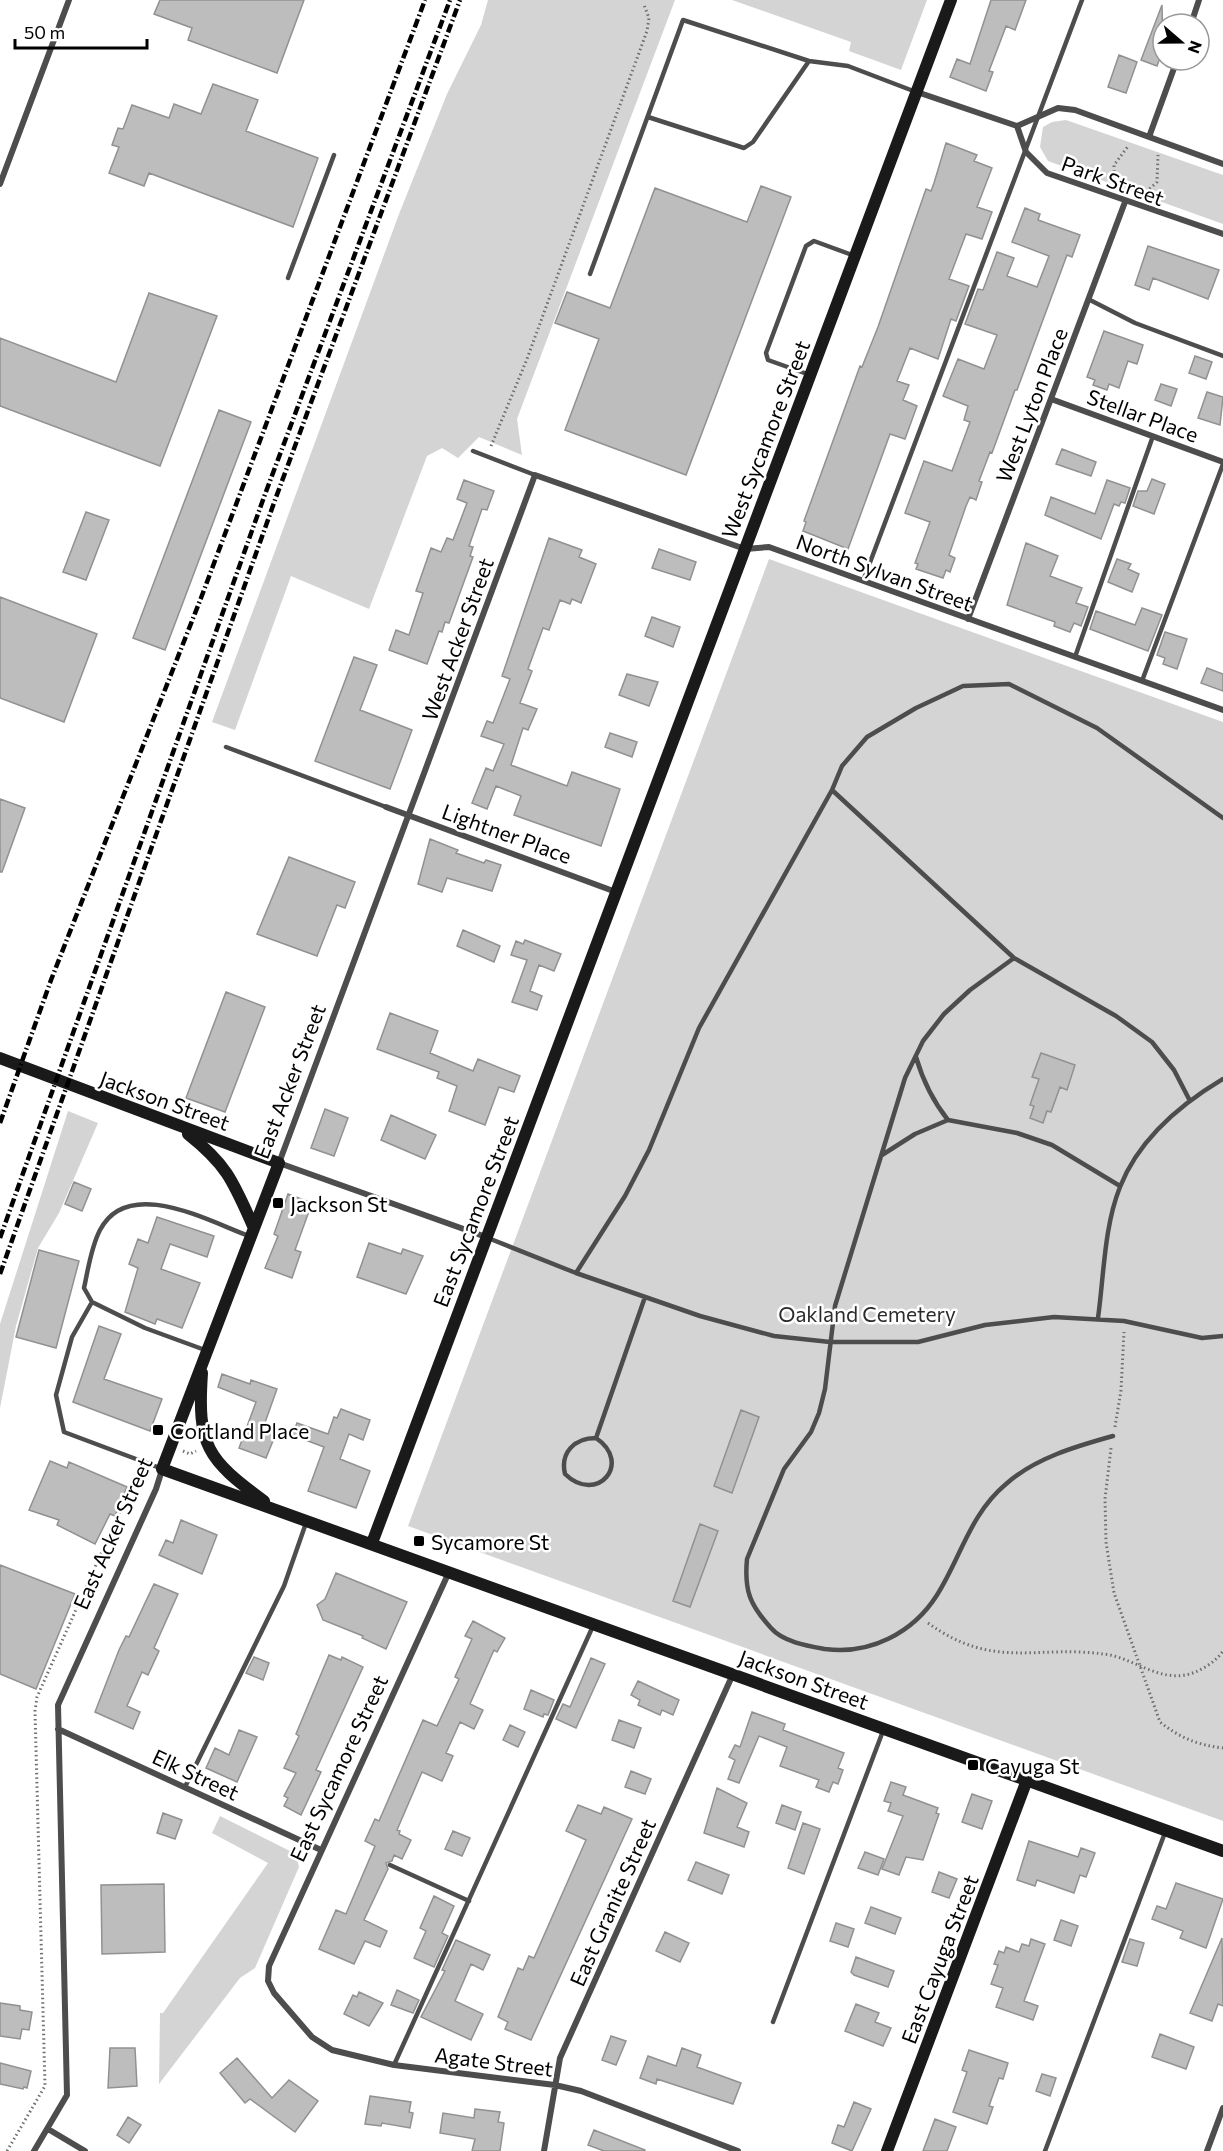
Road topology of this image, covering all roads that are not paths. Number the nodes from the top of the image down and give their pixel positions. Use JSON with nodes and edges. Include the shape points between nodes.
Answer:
{"nodes":[{"id":1,"x":69,"y":0,"type":"edge"},
{"id":2,"x":951,"y":0,"type":"edge"},
{"id":3,"x":1082,"y":0,"type":"edge"},
{"id":4,"x":809,"y":61,"type":"junction"},
{"id":5,"x":1173,"y":72,"type":"edge"},
{"id":6,"x":916,"y":92,"type":"junction"},
{"id":7,"x":1039,"y":116,"type":"junction"},
{"id":8,"x":648,"y":117,"type":"junction"},
{"id":9,"x":1017,"y":126,"type":"junction"},
{"id":10,"x":1149,"y":137,"type":"junction"},
{"id":11,"x":1026,"y":152,"type":"junction"},
{"id":12,"x":334,"y":155,"type":"dead end"},
{"id":13,"x":1223,"y":164,"type":"edge"},
{"id":14,"x":0,"y":184,"type":"edge"},
{"id":15,"x":1125,"y":202,"type":"junction"},
{"id":16,"x":1223,"y":234,"type":"edge"},
{"id":17,"x":855,"y":256,"type":"junction"},
{"id":18,"x":590,"y":274,"type":"dead end"},
{"id":19,"x":288,"y":278,"type":"dead end"},
{"id":20,"x":1089,"y":300,"type":"junction"},
{"id":21,"x":1223,"y":356,"type":"edge"},
{"id":22,"x":810,"y":375,"type":"junction"},
{"id":23,"x":1051,"y":399,"type":"junction"},
{"id":24,"x":1154,"y":436,"type":"junction"},
{"id":25,"x":474,"y":452,"type":"dead end"},
{"id":26,"x":1223,"y":463,"type":"edge"},
{"id":27,"x":535,"y":475,"type":"junction"},
{"id":28,"x":745,"y":549,"type":"junction"},
{"id":29,"x":863,"y":581,"type":"junction"},
{"id":30,"x":968,"y":619,"type":"junction"},
{"id":31,"x":1075,"y":657,"type":"junction"},
{"id":32,"x":1142,"y":681,"type":"junction"},
{"id":33,"x":1223,"y":710,"type":"edge"},
{"id":34,"x":226,"y":747,"type":"dead end"},
{"id":35,"x":832,"y":790,"type":"junction"},
{"id":36,"x":386,"y":807,"type":"joint"},
{"id":37,"x":410,"y":815,"type":"junction"},
{"id":38,"x":1223,"y":818,"type":"edge"},
{"id":39,"x":616,"y":892,"type":"junction"},
{"id":40,"x":1014,"y":958,"type":"junction"},
{"id":41,"x":916,"y":1056,"type":"junction"},
{"id":42,"x":0,"y":1058,"type":"edge"},
{"id":43,"x":1223,"y":1079,"type":"edge"},
{"id":44,"x":1189,"y":1099,"type":"junction"},
{"id":45,"x":948,"y":1120,"type":"junction"},
{"id":46,"x":177,"y":1126,"type":"junction"},
{"id":47,"x":881,"y":1155,"type":"junction"},
{"id":48,"x":279,"y":1163,"type":"junction"},
{"id":49,"x":1120,"y":1186,"type":"junction"},
{"id":50,"x":251,"y":1231,"type":"junction"},
{"id":51,"x":486,"y":1237,"type":"junction"},
{"id":52,"x":576,"y":1273,"type":"junction"},
{"id":53,"x":645,"y":1297,"type":"junction"},
{"id":54,"x":92,"y":1302,"type":"junction"},
{"id":55,"x":1098,"y":1318,"type":"junction"},
{"id":56,"x":1223,"y":1336,"type":"edge"},
{"id":57,"x":830,"y":1342,"type":"junction"},
{"id":58,"x":205,"y":1356,"type":"junction"},
{"id":59,"x":1113,"y":1436,"type":"road end"},
{"id":60,"x":596,"y":1438,"type":"junction"},
{"id":61,"x":162,"y":1469,"type":"junction"},
{"id":62,"x":275,"y":1508,"type":"junction"},
{"id":63,"x":307,"y":1520,"type":"junction"},
{"id":64,"x":372,"y":1543,"type":"junction"},
{"id":65,"x":450,"y":1572,"type":"junction"},
{"id":66,"x":594,"y":1624,"type":"junction"},
{"id":67,"x":734,"y":1674,"type":"junction"},
{"id":68,"x":58,"y":1729,"type":"junction"},
{"id":69,"x":884,"y":1729,"type":"junction"},
{"id":70,"x":1027,"y":1780,"type":"junction"},
{"id":71,"x":185,"y":1787,"type":"junction"},
{"id":72,"x":1166,"y":1830,"type":"junction"},
{"id":73,"x":321,"y":1850,"type":"junction"},
{"id":74,"x":1223,"y":1851,"type":"edge"},
{"id":75,"x":390,"y":1865,"type":"dead end"},
{"id":76,"x":469,"y":1901,"type":"junction"},
{"id":77,"x":268,"y":1981,"type":"joint"},
{"id":78,"x":773,"y":2022,"type":"dead end"},
{"id":79,"x":394,"y":2065,"type":"junction"},
{"id":80,"x":555,"y":2085,"type":"junction"},
{"id":81,"x":1223,"y":2108,"type":"edge"},
{"id":82,"x":48,"y":2129,"type":"junction"},
{"id":83,"x":34,"y":2151,"type":"edge"},
{"id":84,"x":85,"y":2151,"type":"edge"},
{"id":85,"x":544,"y":2151,"type":"edge"},
{"id":86,"x":738,"y":2151,"type":"edge"},
{"id":87,"x":887,"y":2151,"type":"edge"},
{"id":88,"x":1045,"y":2151,"type":"edge"},
{"id":89,"x":1207,"y":2151,"type":"edge"}],
"edges":[{"from":1,"to":14,"type":"street"},
{"from":2,"to":6,"type":"street","name":"West Sycamore Street"},
{"from":3,"to":7,"type":"lane"},
{"from":4,"to":6,"type":"lane","via":[[848,66]]},
{"from":4,"to":8,"type":"lane","via":[[753,142],[744,148]]},
{"from":4,"to":8,"type":"lane","via":[[683,20]]},
{"from":5,"to":10,"type":"street"},
{"from":6,"to":9,"type":"street"},
{"from":6,"to":17,"type":"street","name":"West Sycamore Street"},
{"from":7,"to":9,"type":"street"},
{"from":7,"to":10,"type":"street","via":[[1058,108],[1076,110]]},
{"from":7,"to":11,"type":"lane"},
{"from":8,"to":18,"type":"lane"},
{"from":9,"to":11,"type":"street","name":"Park Street"},
{"from":10,"to":13,"type":"street"},
{"from":11,"to":15,"type":"street","name":"Park Street","via":[[1047,173]]},
{"from":11,"to":29,"type":"lane"},
{"from":12,"to":19,"type":"lane"},
{"from":15,"to":16,"type":"street","name":"Park Street"},
{"from":15,"to":20,"type":"street","name":"West Lyton Place"},
{"from":17,"to":22,"type":"street","name":"West Sycamore Street"},
{"from":17,"to":22,"type":"lane","via":[[814,241],[806,246],[766,353],[768,360]]},
{"from":20,"to":21,"type":"lane","via":[[1135,323]]},
{"from":20,"to":23,"type":"street","name":"West Lyton Place"},
{"from":22,"to":28,"type":"street","name":"West Sycamore Street"},
{"from":23,"to":24,"type":"street","name":"Stellar Place"},
{"from":23,"to":30,"type":"street","name":"West Lyton Place"},
{"from":24,"to":26,"type":"street","name":"Stellar Place"},
{"from":24,"to":31,"type":"lane"},
{"from":25,"to":27,"type":"lane"},
{"from":26,"to":32,"type":"lane"},
{"from":27,"to":28,"type":"street","name":"North Sylvan Street"},
{"from":27,"to":37,"type":"street","name":"West Acker Street"},
{"from":28,"to":29,"type":"street","name":"North Sylvan Street","via":[[769,547]]},
{"from":28,"to":39,"type":"street","name":"West Sycamore Street"},
{"from":29,"to":30,"type":"street","name":"North Sylvan Street"},
{"from":30,"to":31,"type":"street","name":"North Sylvan Street"},
{"from":31,"to":32,"type":"street","name":"North Sylvan Street"},
{"from":32,"to":33,"type":"street","name":"North Sylvan Street"},
{"from":34,"to":36,"type":"lane"},
{"from":35,"to":38,"type":"lane","via":[[842,766],[867,737],[963,686],[1009,684],[1097,728]]},
{"from":35,"to":40,"type":"lane"},
{"from":35,"to":52,"type":"lane","via":[[703,1019],[626,1196]]},
{"from":36,"to":37,"type":"street","name":"Lightner Place"},
{"from":37,"to":39,"type":"street","name":"Lightner Place"},
{"from":37,"to":48,"type":"street","name":"East Acker Street"},
{"from":39,"to":51,"type":"street","name":"East Sycamore Street"},
{"from":40,"to":41,"type":"lane","via":[[944,1014]]},
{"from":40,"to":44,"type":"lane","via":[[1152,1041]]},
{"from":41,"to":45,"type":"lane","via":[[934,1104]]},
{"from":41,"to":47,"type":"lane","via":[[905,1078]]},
{"from":42,"to":46,"type":"street","name":"Jackson Street"},
{"from":43,"to":44,"type":"lane"},
{"from":44,"to":49,"type":"lane","via":[[1165,1121]]},
{"from":45,"to":47,"type":"lane"},
{"from":45,"to":49,"type":"lane","via":[[1017,1133],[1052,1145]]},
{"from":46,"to":48,"type":"street","name":"Jackson Street"},
{"from":46,"to":50,"type":"street","via":[[214,1154],[233,1180]]},
{"from":47,"to":57,"type":"lane","via":[[835,1306]]},
{"from":48,"to":50,"type":"street","name":"East Acker Street"},
{"from":48,"to":51,"type":"street","name":"Jackson Street"},
{"from":49,"to":55,"type":"lane"},
{"from":50,"to":54,"type":"lane","via":[[163,1204],[145,1202],[114,1210],[99,1231],[84,1288]]},
{"from":50,"to":58,"type":"street","name":"East Acker Street"},
{"from":51,"to":52,"type":"lane"},
{"from":51,"to":64,"type":"street","name":"East Sycamore Street"},
{"from":52,"to":53,"type":"lane"},
{"from":53,"to":57,"type":"lane","via":[[774,1336]]},
{"from":53,"to":60,"type":"lane"},
{"from":54,"to":58,"type":"lane"},
{"from":54,"to":61,"type":"lane","via":[[72,1337],[56,1395],[64,1432]]},
{"from":55,"to":56,"type":"lane","via":[[1202,1338]]},
{"from":55,"to":57,"type":"lane","via":[[1054,1317],[986,1325],[918,1342]]},
{"from":57,"to":59,"type":"lane","via":[[819,1413],[811,1432],[784,1469],[747,1559],[751,1605],[774,1632],[802,1645],[837,1650],[872,1646],[896,1636],[920,1617],[937,1595],[976,1517],[1008,1481],[1074,1446]]},
{"from":58,"to":61,"type":"street","name":"East Acker Street"},
{"from":58,"to":62,"type":"street","via":[[200,1403],[204,1439],[220,1466]]},
{"from":60,"to":60,"type":"lane","via":[[580,1441],[565,1456],[565,1474],[578,1485],[598,1484],[611,1470],[610,1452]]},
{"from":61,"to":62,"type":"street"},
{"from":61,"to":68,"type":"street","name":"East Acker Street","via":[[61,1696]]},
{"from":62,"to":63,"type":"street"},
{"from":63,"to":64,"type":"street"},
{"from":63,"to":71,"type":"lane","via":[[284,1586]]},
{"from":64,"to":65,"type":"street","name":"Jackson Street"},
{"from":65,"to":66,"type":"street","name":"Jackson Street"},
{"from":65,"to":73,"type":"street","name":"East Sycamore Street"},
{"from":66,"to":67,"type":"street","name":"Jackson Street"},
{"from":66,"to":76,"type":"lane"},
{"from":67,"to":69,"type":"street","name":"Jackson Street"},
{"from":67,"to":80,"type":"street","name":"East Granite Street","via":[[560,2058]]},
{"from":68,"to":71,"type":"street","name":"Elk Street"},
{"from":68,"to":82,"type":"street","name":"East Acker Street","via":[[67,2095]]},
{"from":69,"to":70,"type":"street","name":"Jackson Street"},
{"from":69,"to":78,"type":"lane"},
{"from":70,"to":72,"type":"street","name":"Jackson Street"},
{"from":70,"to":87,"type":"street","name":"East Cayuga Street"},
{"from":71,"to":73,"type":"street","name":"Elk Street"},
{"from":72,"to":74,"type":"street","name":"Jackson Street"},
{"from":72,"to":88,"type":"lane"},
{"from":73,"to":77,"type":"street","name":"East Sycamore Street","via":[[269,1966]]},
{"from":75,"to":76,"type":"lane"},
{"from":76,"to":79,"type":"lane"},
{"from":77,"to":79,"type":"street","name":"Agate Street","via":[[273,1993],[322,2044],[349,2056]]},
{"from":79,"to":80,"type":"street","name":"Agate Street"},
{"from":80,"to":85,"type":"street","name":"East Granite Street"},
{"from":80,"to":86,"type":"street","name":"Agate Street","via":[[581,2091]]},
{"from":81,"to":89,"type":"street"},
{"from":82,"to":83,"type":"street","name":"East Acker Street"},
{"from":82,"to":84,"type":"street"}]}
